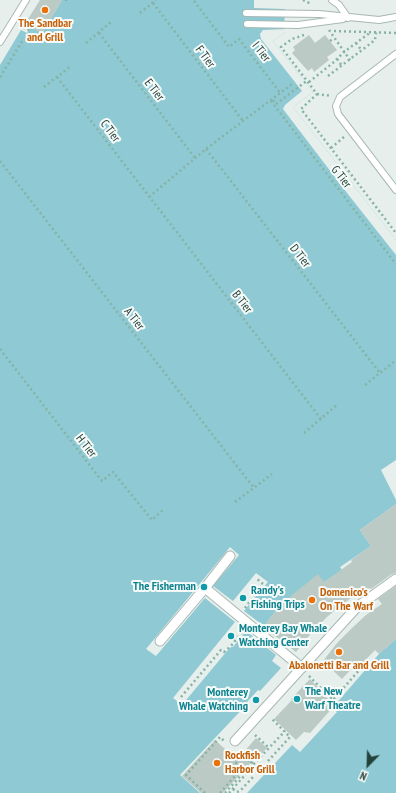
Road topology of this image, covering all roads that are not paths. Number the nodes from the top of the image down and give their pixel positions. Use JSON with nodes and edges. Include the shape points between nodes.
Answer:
{"nodes":[{"id":1,"x":26,"y":0,"type":"edge"},
{"id":2,"x":332,"y":0,"type":"edge"},
{"id":3,"x":246,"y":13,"type":"dead end"},
{"id":4,"x":396,"y":17,"type":"edge"},
{"id":5,"x":348,"y":18,"type":"junction"},
{"id":6,"x":247,"y":24,"type":"dead end"},
{"id":7,"x":0,"y":42,"type":"edge"},
{"id":8,"x":396,"y":54,"type":"edge"},
{"id":9,"x":396,"y":190,"type":"edge"},
{"id":10,"x":230,"y":556,"type":"dead end"},
{"id":11,"x":396,"y":579,"type":"edge"},
{"id":12,"x":205,"y":588,"type":"junction"},
{"id":13,"x":160,"y":641,"type":"dead end"},
{"id":14,"x":302,"y":668,"type":"junction"},
{"id":15,"x":235,"y":742,"type":"dead end"}],
"edges":[{"from":1,"to":7,"type":"lane"},
{"from":2,"to":5,"type":"lane"},
{"from":3,"to":5,"type":"lane","via":[[319,14]]},
{"from":4,"to":5,"type":"lane","via":[[379,20]]},
{"from":5,"to":6,"type":"lane","via":[[298,25]]},
{"from":8,"to":9,"type":"lane","via":[[340,97],[336,106],[338,114]]},
{"from":10,"to":12,"type":"street"},
{"from":11,"to":14,"type":"street","via":[[357,608]]},
{"from":12,"to":13,"type":"street"},
{"from":12,"to":14,"type":"street"},
{"from":14,"to":15,"type":"street"}]}
